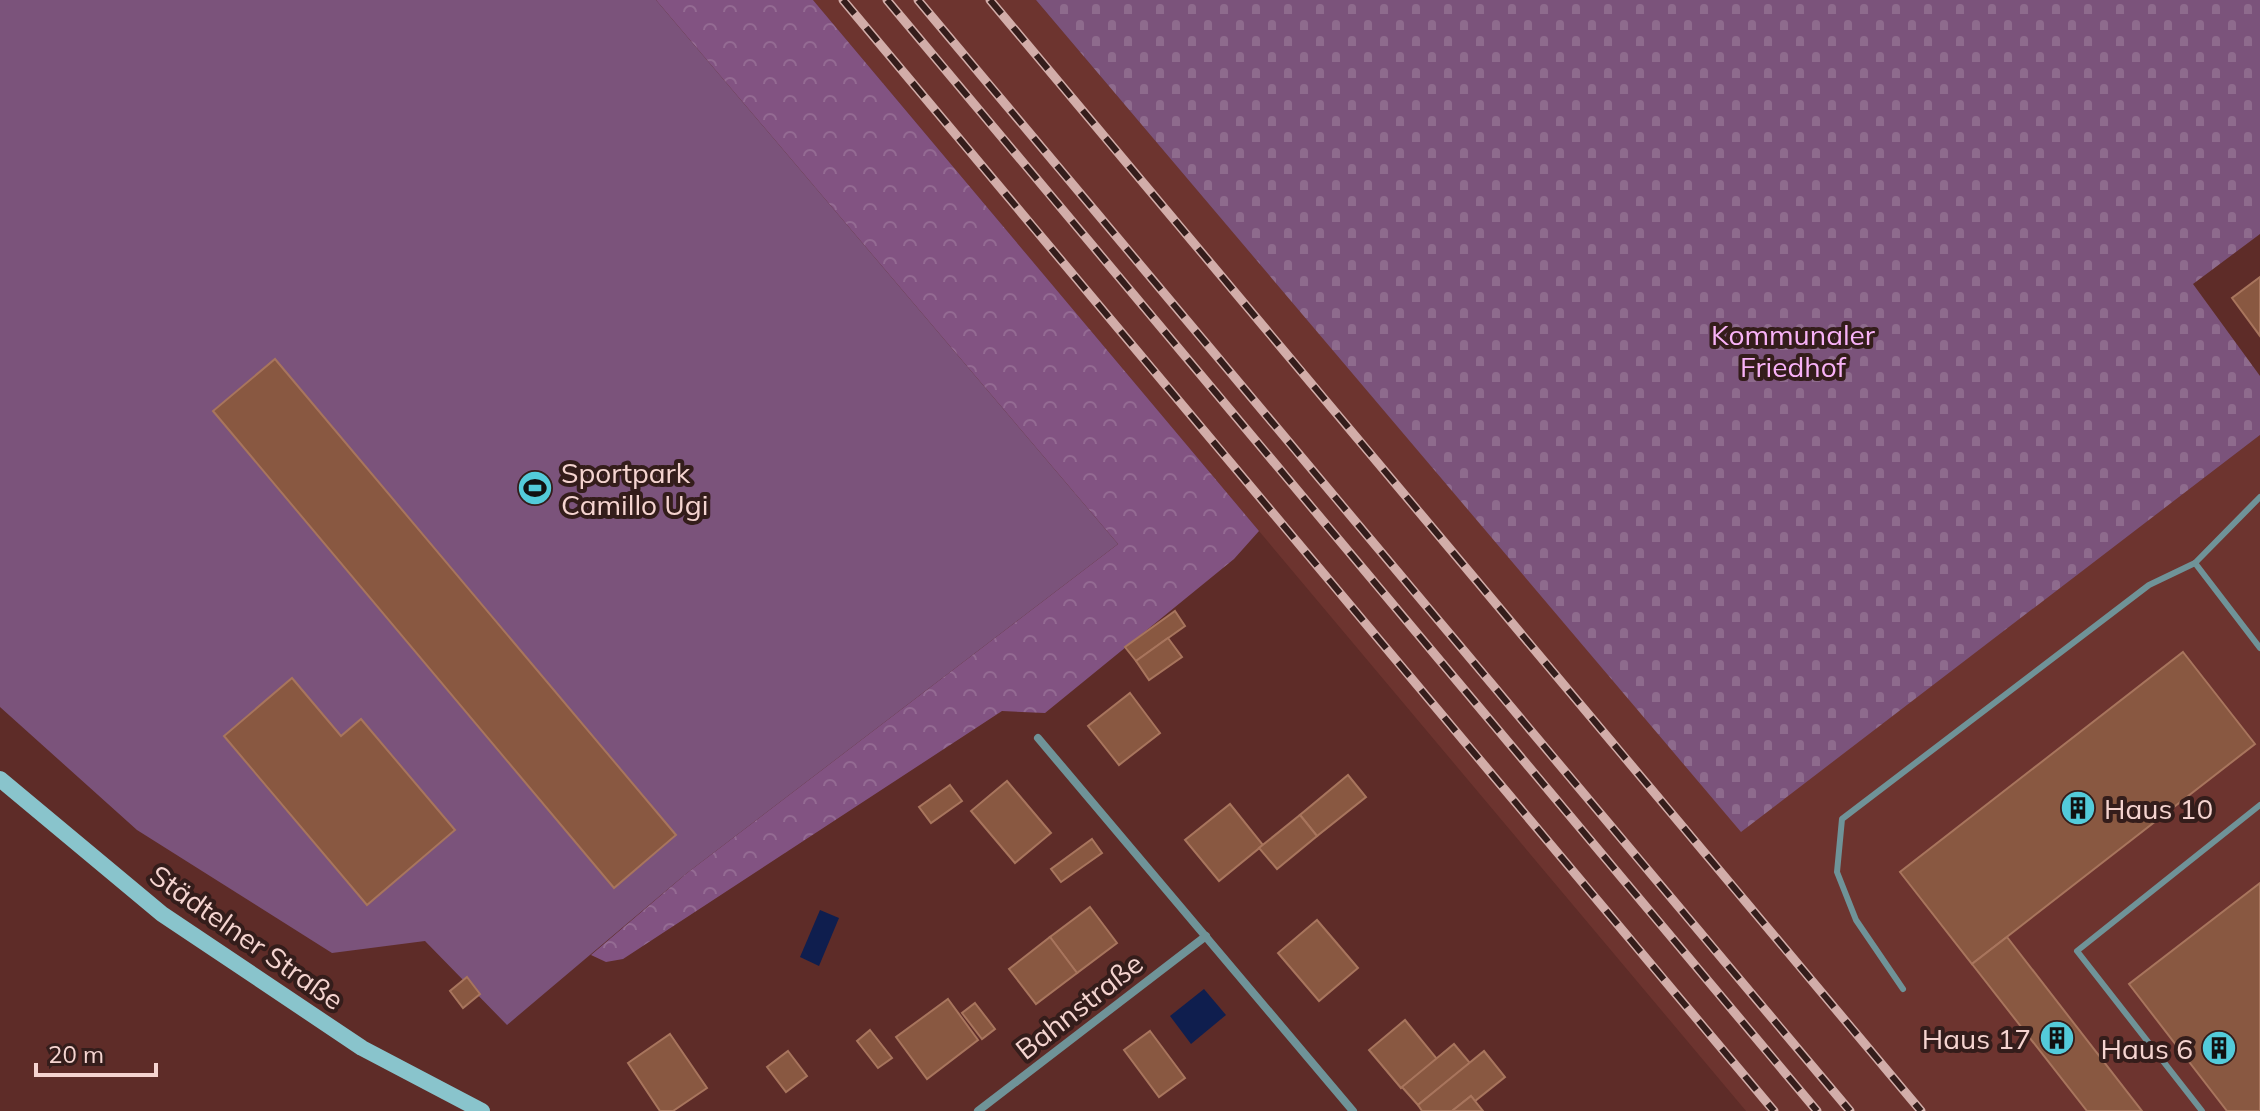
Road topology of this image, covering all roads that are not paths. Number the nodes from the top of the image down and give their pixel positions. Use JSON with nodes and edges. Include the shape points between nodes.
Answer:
{"nodes":[{"id":1,"x":2260,"y":497,"type":"edge"},
{"id":2,"x":2195,"y":563,"type":"junction"},
{"id":3,"x":2260,"y":648,"type":"edge"},
{"id":4,"x":1038,"y":738,"type":"dead end"},
{"id":5,"x":0,"y":779,"type":"edge"},
{"id":6,"x":2260,"y":805,"type":"edge"},
{"id":7,"x":1206,"y":936,"type":"junction"},
{"id":8,"x":1903,"y":989,"type":"dead end"},
{"id":9,"x":482,"y":1111,"type":"edge"},
{"id":10,"x":978,"y":1111,"type":"edge"},
{"id":11,"x":1353,"y":1111,"type":"edge"},
{"id":12,"x":2202,"y":1111,"type":"edge"}],
"edges":[{"from":1,"to":2,"type":"lane"},
{"from":2,"to":3,"type":"lane"},
{"from":2,"to":8,"type":"lane","via":[[2149,585],[1842,819],[1837,872],[1856,920]]},
{"from":4,"to":7,"type":"street"},
{"from":5,"to":9,"type":"street","name":"Städtelner Straße","via":[[162,914],[362,1048]]},
{"from":6,"to":12,"type":"lane","via":[[2077,951]]},
{"from":7,"to":10,"type":"street","name":"Bahnstraße"},
{"from":7,"to":11,"type":"street"}]}
